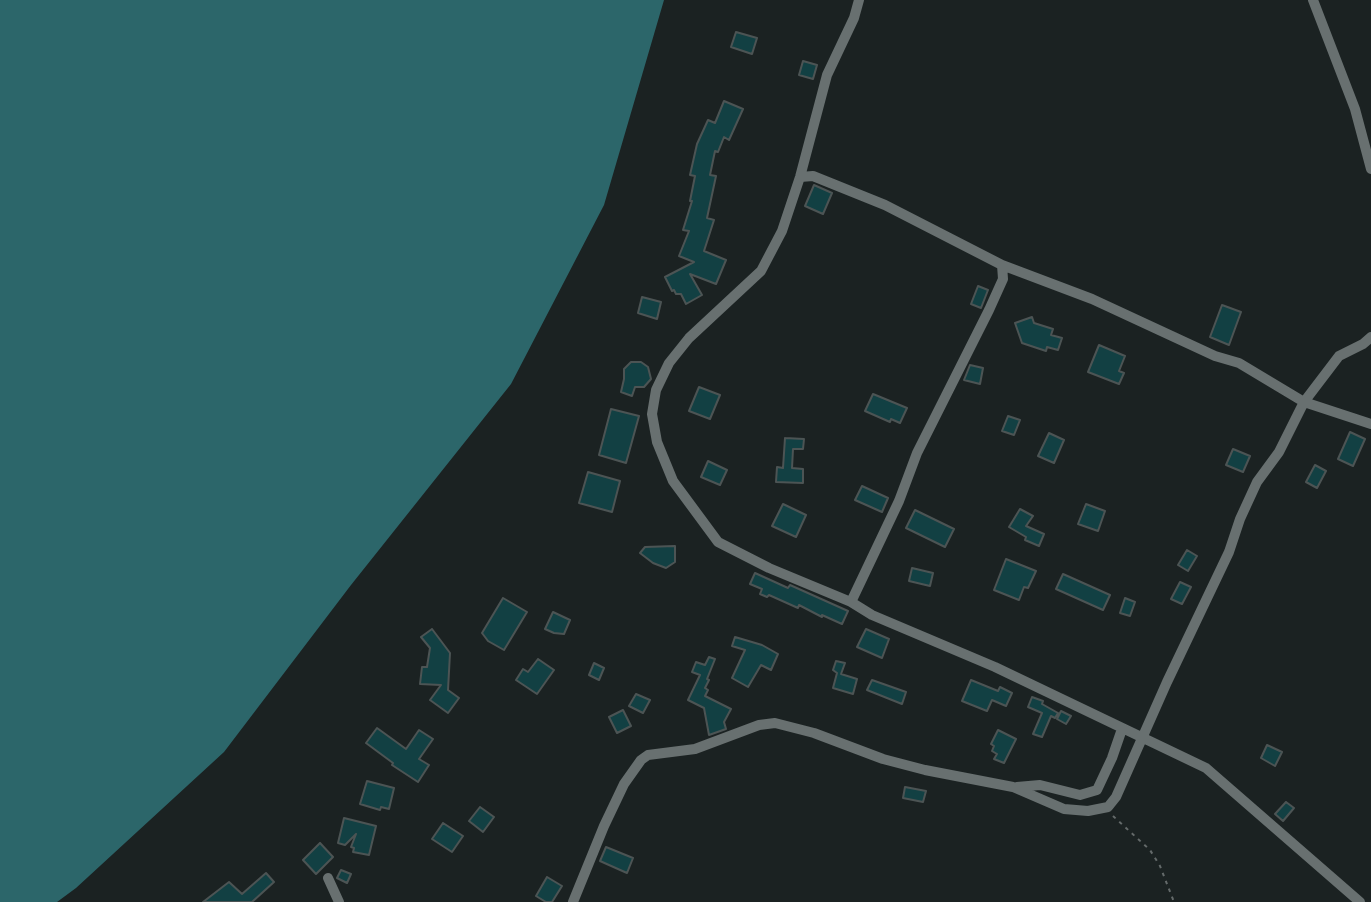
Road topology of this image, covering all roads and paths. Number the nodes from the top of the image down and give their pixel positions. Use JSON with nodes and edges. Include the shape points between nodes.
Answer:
{"nodes":[{"id":1,"x":859,"y":0,"type":"edge"},
{"id":2,"x":1313,"y":0,"type":"edge"},
{"id":3,"x":1371,"y":169,"type":"edge"},
{"id":4,"x":800,"y":177,"type":"junction"},
{"id":5,"x":1002,"y":265,"type":"junction"},
{"id":6,"x":1371,"y":337,"type":"edge"},
{"id":7,"x":1304,"y":402,"type":"junction"},
{"id":8,"x":1371,"y":424,"type":"edge"},
{"id":9,"x":851,"y":602,"type":"junction"},
{"id":10,"x":1122,"y":729,"type":"junction"},
{"id":11,"x":1142,"y":739,"type":"junction"},
{"id":12,"x":1013,"y":788,"type":"junction"},
{"id":13,"x":1097,"y":790,"type":"junction"},
{"id":14,"x":1108,"y":807,"type":"junction"},
{"id":15,"x":328,"y":877,"type":"dead end"},
{"id":16,"x":339,"y":902,"type":"edge"},
{"id":17,"x":573,"y":902,"type":"edge"},
{"id":18,"x":1174,"y":902,"type":"edge"},
{"id":19,"x":1360,"y":902,"type":"edge"}],
"edges":[{"from":1,"to":4,"type":"street","via":[[827,75]]},
{"from":2,"to":3,"type":"street","via":[[1355,109]]},
{"from":4,"to":5,"type":"street","via":[[813,176],[885,205]]},
{"from":4,"to":9,"type":"street","via":[[782,231],[761,271],[689,338],[656,390],[652,414],[657,442],[673,481],[719,542]]},
{"from":5,"to":7,"type":"street","via":[[1239,363]]},
{"from":5,"to":9,"type":"street","via":[[1003,279],[917,453]]},
{"from":6,"to":7,"type":"street","via":[[1339,356]]},
{"from":7,"to":8,"type":"street"},
{"from":7,"to":11,"type":"street","via":[[1240,519]]},
{"from":9,"to":10,"type":"street"},
{"from":10,"to":11,"type":"street"},
{"from":10,"to":13,"type":"street"},
{"from":11,"to":14,"type":"street"},
{"from":11,"to":19,"type":"street","via":[[1206,768]]},
{"from":12,"to":13,"type":"street","via":[[1040,785],[1080,795]]},
{"from":12,"to":14,"type":"street","via":[[1065,809]]},
{"from":12,"to":17,"type":"street","via":[[883,759],[775,723],[759,725],[695,749],[648,755],[641,760],[624,784]]},
{"from":13,"to":14,"type":"street"},
{"from":14,"to":18,"type":"path","via":[[1150,850]]},
{"from":15,"to":16,"type":"street"}]}
